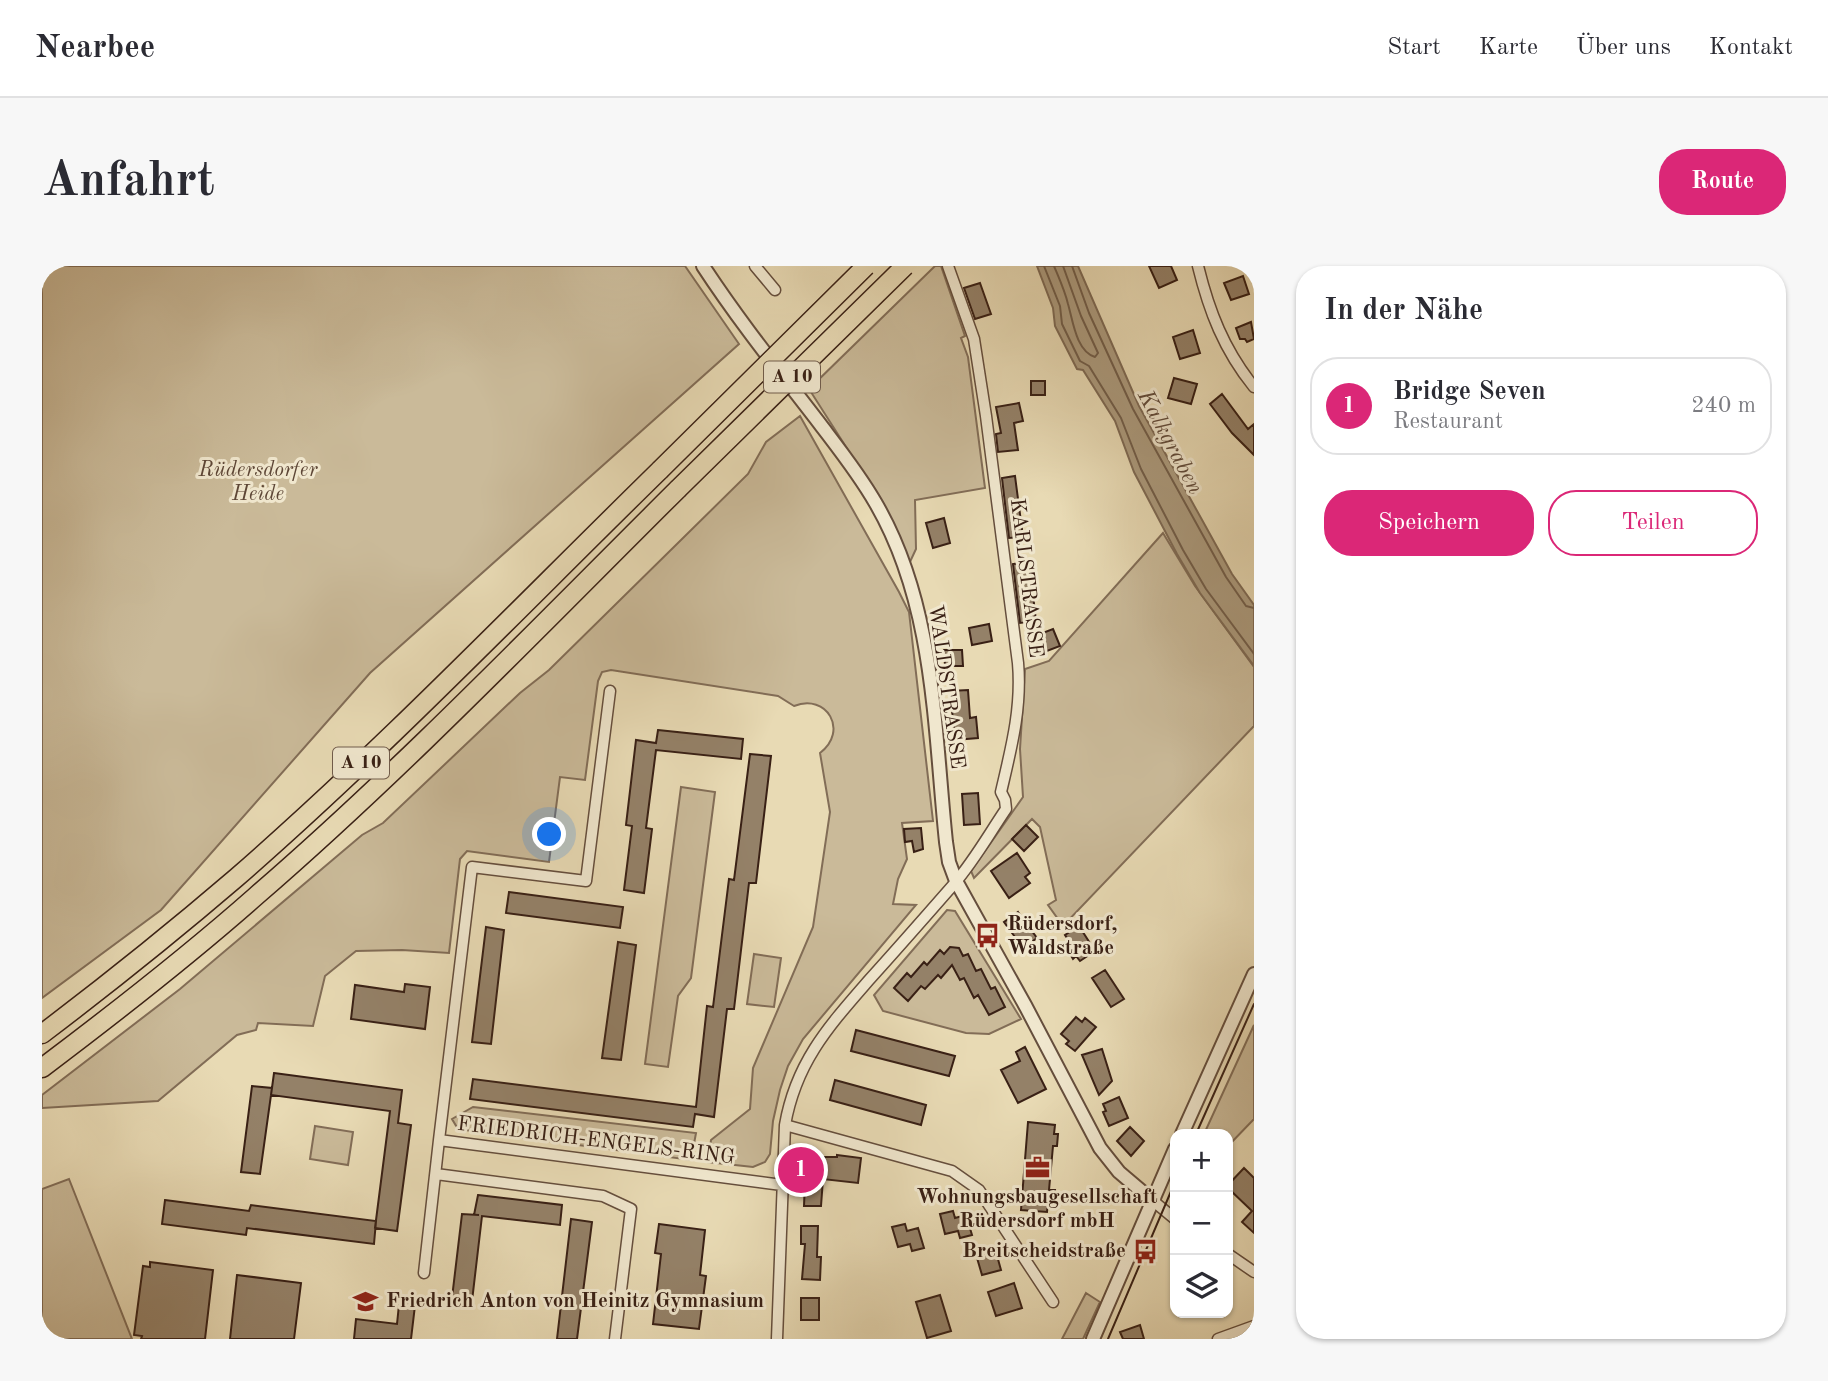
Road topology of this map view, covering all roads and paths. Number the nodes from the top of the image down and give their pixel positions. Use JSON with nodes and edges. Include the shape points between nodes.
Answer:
{"nodes":[{"id":1,"x":703,"y":266,"type":"edge"},
{"id":2,"x":755,"y":266,"type":"edge"},
{"id":3,"x":866,"y":266,"type":"edge"},
{"id":4,"x":905,"y":266,"type":"edge"},
{"id":5,"x":948,"y":266,"type":"edge"},
{"id":6,"x":1198,"y":266,"type":"edge"},
{"id":7,"x":775,"y":290,"type":"dead end"},
{"id":8,"x":1254,"y":387,"type":"edge"},
{"id":9,"x":610,"y":691,"type":"dead end"},
{"id":10,"x":956,"y":881,"type":"junction"},
{"id":11,"x":1254,"y":974,"type":"edge"},
{"id":12,"x":42,"y":1034,"type":"edge"},
{"id":13,"x":42,"y":1069,"type":"edge"},
{"id":14,"x":785,"y":1125,"type":"junction"},
{"id":15,"x":1184,"y":1129,"type":"edge"},
{"id":16,"x":439,"y":1140,"type":"junction"},
{"id":17,"x":1170,"y":1160,"type":"edge"},
{"id":18,"x":436,"y":1174,"type":"junction"},
{"id":19,"x":782,"y":1185,"type":"junction"},
{"id":20,"x":1152,"y":1200,"type":"junction"},
{"id":21,"x":1170,"y":1215,"type":"edge"},
{"id":22,"x":1229,"y":1255,"type":"edge"},
{"id":23,"x":1254,"y":1272,"type":"edge"},
{"id":24,"x":424,"y":1273,"type":"dead end"},
{"id":25,"x":1054,"y":1302,"type":"dead end"},
{"id":26,"x":1254,"y":1326,"type":"edge"},
{"id":27,"x":615,"y":1339,"type":"edge"},
{"id":28,"x":778,"y":1339,"type":"edge"},
{"id":29,"x":1093,"y":1339,"type":"edge"},
{"id":30,"x":1218,"y":1339,"type":"edge"}],
"edges":[{"from":1,"to":10,"type":"street","name":"WALDSTRASSE","via":[[857,473],[892,536],[918,608],[927,653],[946,842]]},
{"from":2,"to":7,"type":"street"},
{"from":3,"to":12,"type":"highway","number":"A 10","bridge":true,"via":[[323,799],[122,973]]},
{"from":4,"to":13,"type":"highway","number":"A 10","bridge":true,"via":[[342,818],[143,992]]},
{"from":5,"to":10,"type":"street","name":"KARLSTRASSE","via":[[974,339],[1020,685],[1001,792],[1006,809]]},
{"from":6,"to":8,"type":"street","via":[[1221,338]]},
{"from":9,"to":16,"type":"street","name":"FRIEDRICH-ENGELS-RING","via":[[586,881],[472,867]]},
{"from":10,"to":14,"type":"street","via":[[821,1036],[802,1069]]},
{"from":10,"to":20,"type":"street","name":"WALDSTRASSE","via":[[1106,1157]]},
{"from":11,"to":15,"type":"street"},
{"from":14,"to":19,"type":"street"},
{"from":14,"to":25,"type":"street","via":[[953,1171],[979,1189]]},
{"from":16,"to":18,"type":"street"},
{"from":16,"to":19,"type":"street","name":"FRIEDRICH-ENGELS-RING"},
{"from":17,"to":20,"type":"street"},
{"from":18,"to":24,"type":"street"},
{"from":18,"to":27,"type":"street","via":[[603,1196],[631,1209]]},
{"from":19,"to":28,"type":"street"},
{"from":20,"to":21,"type":"street"},
{"from":20,"to":29,"type":"street"},
{"from":22,"to":23,"type":"street"},
{"from":26,"to":30,"type":"street"}]}
